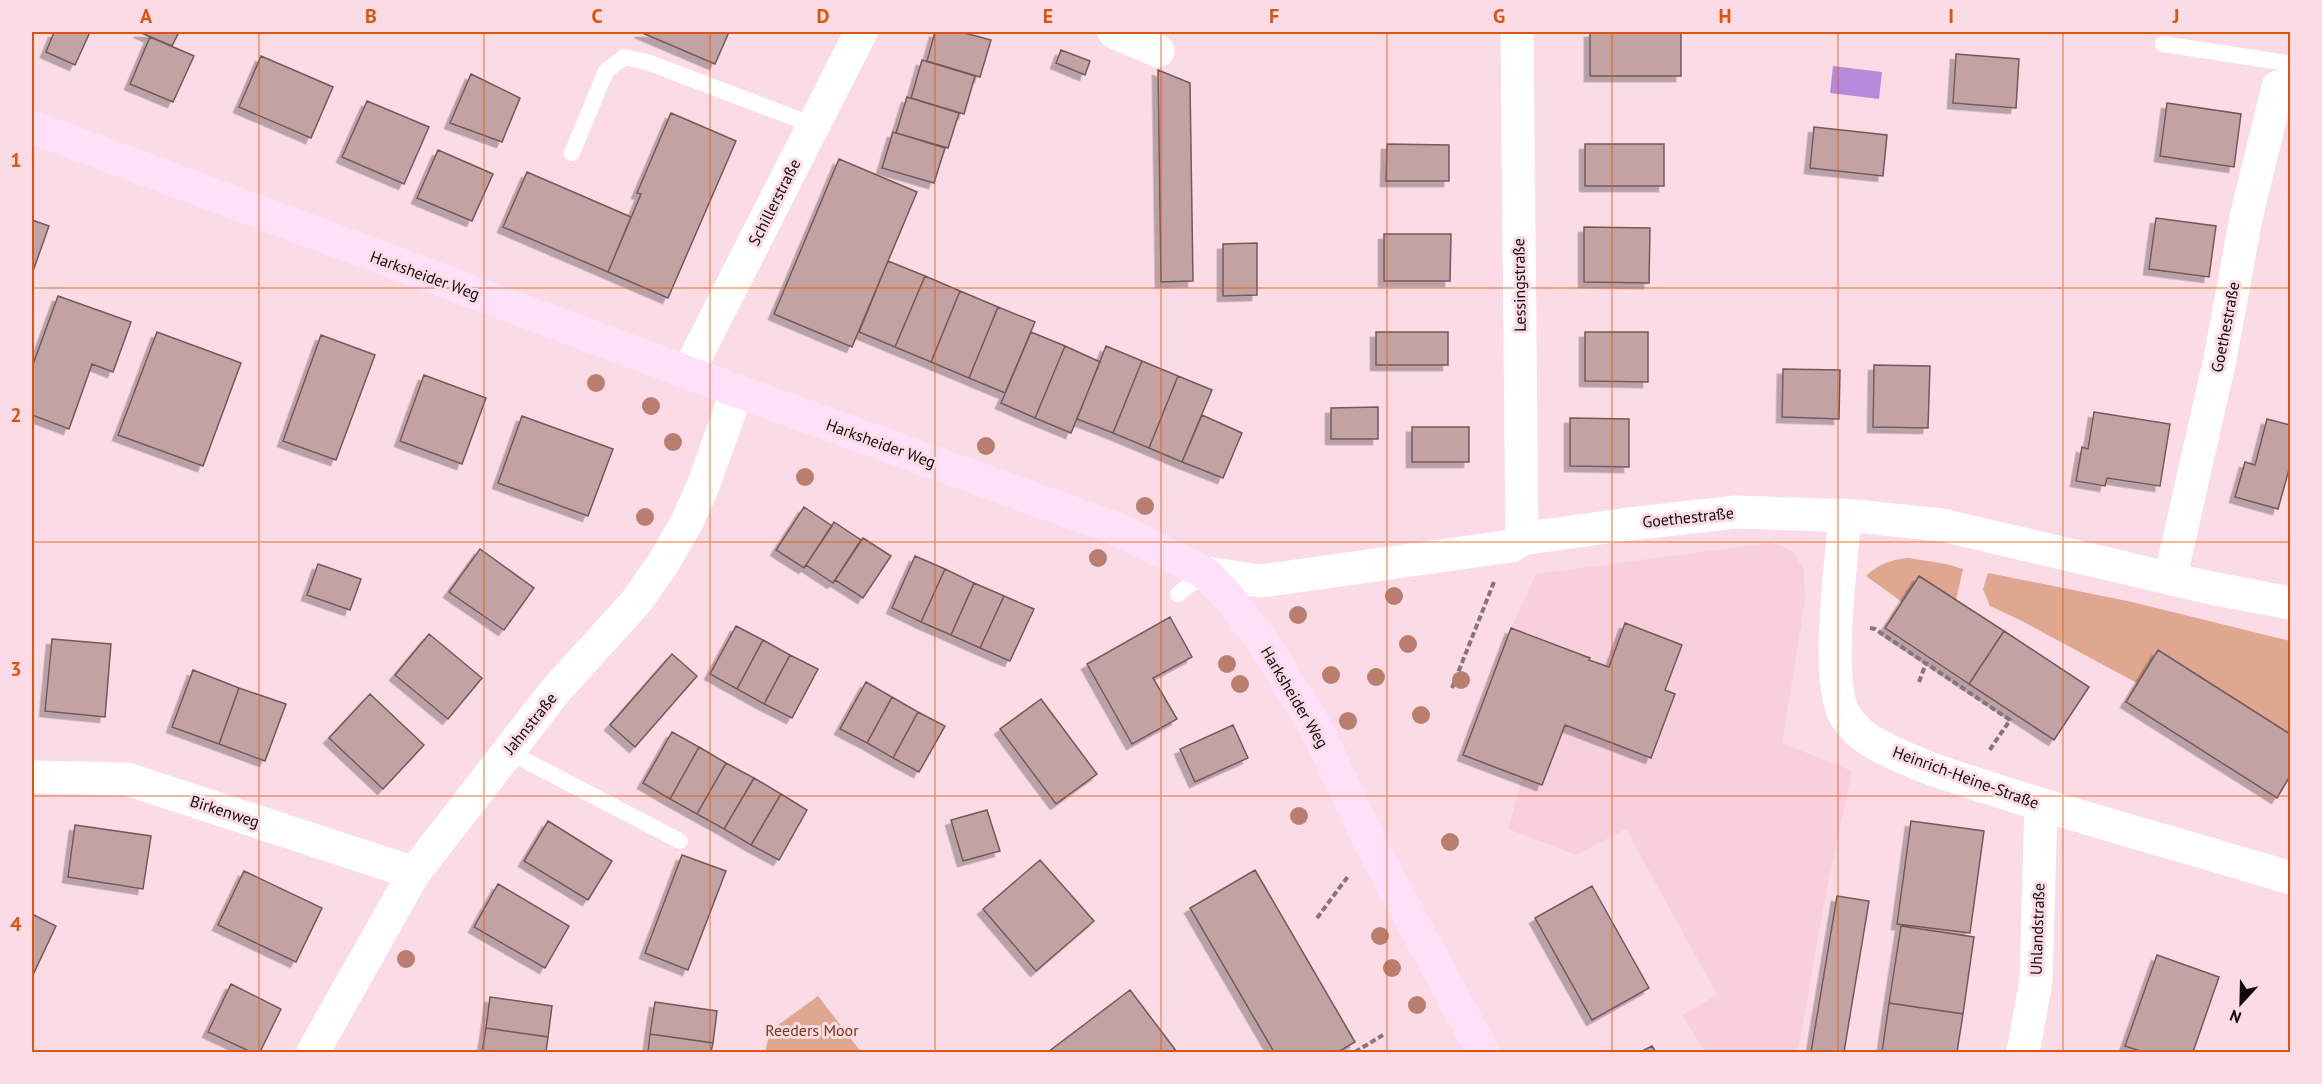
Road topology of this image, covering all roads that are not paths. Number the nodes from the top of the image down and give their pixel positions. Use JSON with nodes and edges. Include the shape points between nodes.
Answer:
{"nodes":[{"id":1,"x":861,"y":32,"type":"edge"},
{"id":2,"x":1114,"y":32,"type":"edge"},
{"id":3,"x":1517,"y":32,"type":"edge"},
{"id":4,"x":2163,"y":44,"type":"dead end"},
{"id":5,"x":1158,"y":51,"type":"dead end"},
{"id":6,"x":2290,"y":67,"type":"edge"},
{"id":7,"x":2290,"y":84,"type":"edge"},
{"id":8,"x":813,"y":125,"type":"junction"},
{"id":9,"x":32,"y":128,"type":"edge"},
{"id":10,"x":572,"y":153,"type":"dead end"},
{"id":11,"x":688,"y":372,"type":"junction"},
{"id":12,"x":737,"y":391,"type":"junction"},
{"id":13,"x":1845,"y":515,"type":"junction"},
{"id":14,"x":1516,"y":543,"type":"junction"},
{"id":15,"x":1205,"y":573,"type":"junction"},
{"id":16,"x":2170,"y":579,"type":"junction"},
{"id":17,"x":1178,"y":594,"type":"dead end"},
{"id":18,"x":2290,"y":603,"type":"edge"},
{"id":19,"x":507,"y":751,"type":"junction"},
{"id":20,"x":32,"y":777,"type":"edge"},
{"id":21,"x":2041,"y":805,"type":"junction"},
{"id":22,"x":680,"y":841,"type":"dead end"},
{"id":23,"x":414,"y":873,"type":"junction"},
{"id":24,"x":2290,"y":878,"type":"edge"},
{"id":25,"x":313,"y":1053,"type":"edge"},
{"id":26,"x":1483,"y":1053,"type":"edge"},
{"id":27,"x":2023,"y":1053,"type":"edge"}],
"edges":[{"from":1,"to":8,"type":"street","name":"Schillerstraße"},
{"from":2,"to":5,"type":"street"},
{"from":3,"to":14,"type":"street","name":"Lessingstraße"},
{"from":4,"to":6,"type":"lane","via":[[2287,63]]},
{"from":7,"to":16,"type":"street","name":"Goethestraße","via":[[2278,87],[2246,218],[2220,359]]},
{"from":8,"to":10,"type":"lane","via":[[647,62],[624,57],[606,71]]},
{"from":8,"to":11,"type":"street","name":"Schillerstraße"},
{"from":9,"to":11,"type":"main road","name":"Harksheider Weg"},
{"from":11,"to":12,"type":"main road","name":"Harksheider Weg"},
{"from":12,"to":15,"type":"main road","name":"Harksheider Weg","via":[[1114,528]]},
{"from":12,"to":19,"type":"street","name":"Jahnstraße","via":[[703,486],[662,565],[636,602]]},
{"from":13,"to":14,"type":"street","name":"Goethestraße","via":[[1736,512],[1621,525]]},
{"from":13,"to":16,"type":"street","name":"Goethestraße","via":[[1942,525]]},
{"from":13,"to":21,"type":"street","name":"Heinrich-Heine-Straße","via":[[1835,680],[1845,717],[1876,744],[1969,782]]},
{"from":14,"to":15,"type":"street","name":"Goethestraße","via":[[1261,581]]},
{"from":15,"to":17,"type":"lane"},
{"from":15,"to":26,"type":"main road","name":"Harksheider Weg","via":[[1265,645],[1319,733],[1371,845]]},
{"from":16,"to":18,"type":"street","name":"Goethestraße"},
{"from":19,"to":22,"type":"lane"},
{"from":19,"to":23,"type":"street","name":"Jahnstraße"},
{"from":20,"to":23,"type":"street","name":"Birkenweg","via":[[127,779]]},
{"from":21,"to":24,"type":"street","name":"Heinrich-Heine-Straße"},
{"from":21,"to":27,"type":"street","name":"Uhlandstraße","via":[[2036,981]]},
{"from":23,"to":25,"type":"street","name":"Jahnstraße"}]}
